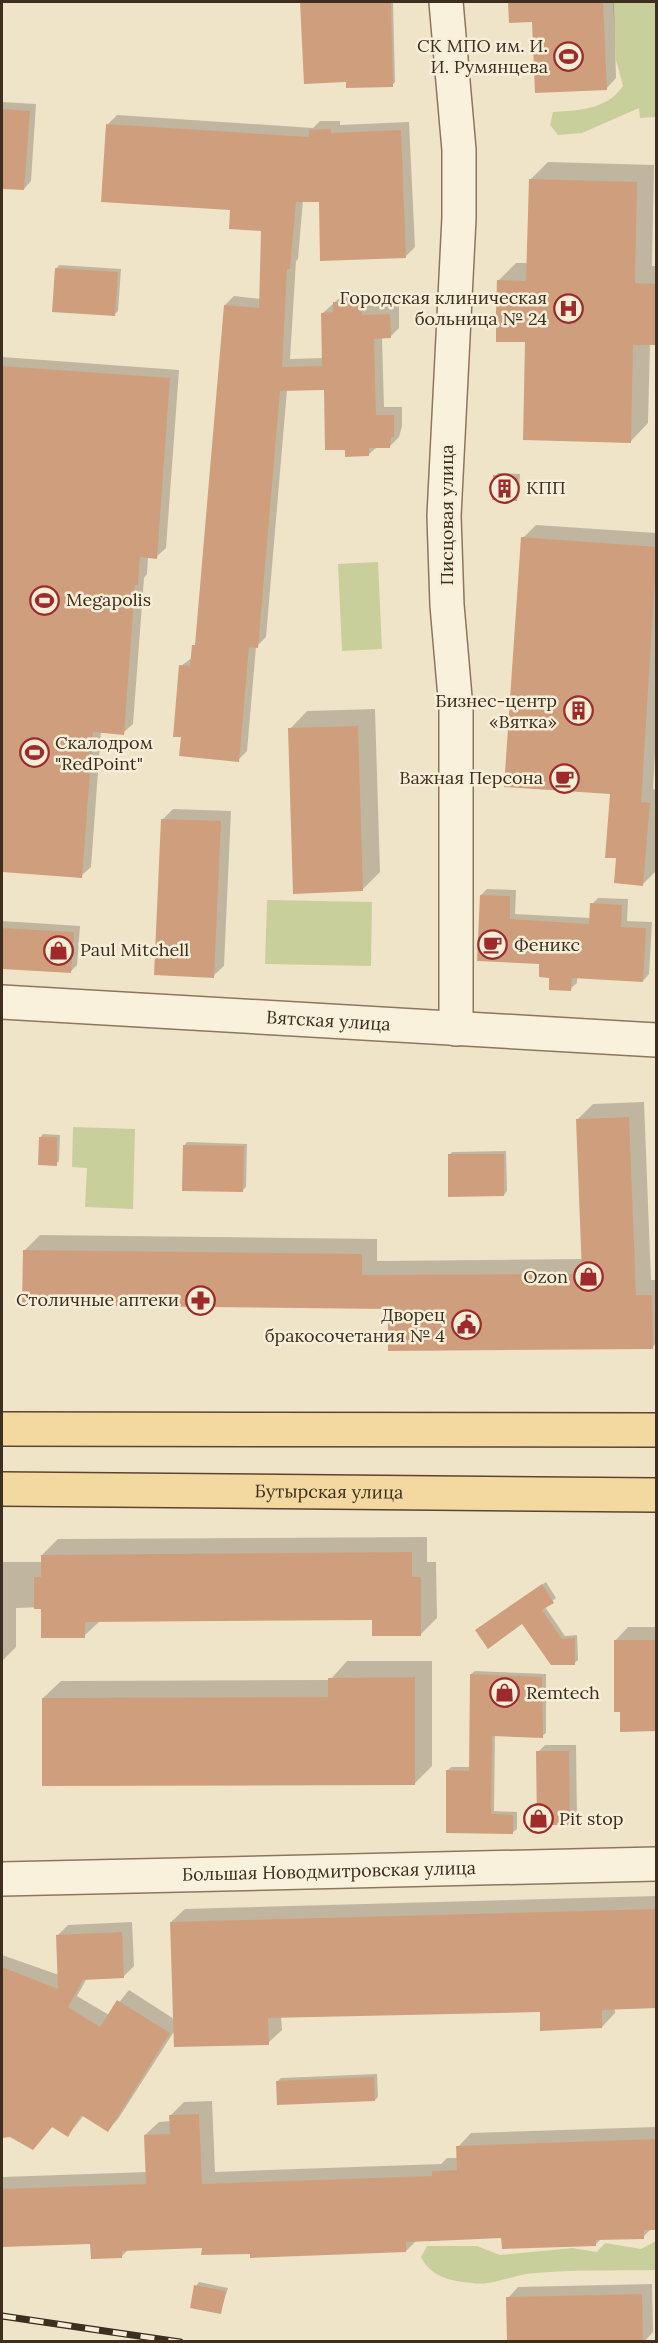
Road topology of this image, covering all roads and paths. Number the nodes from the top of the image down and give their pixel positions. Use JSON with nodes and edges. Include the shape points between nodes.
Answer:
{"nodes":[{"id":1,"x":446,"y":2,"type":"edge"},
{"id":2,"x":2,"y":1002,"type":"edge"},
{"id":3,"x":456,"y":1029,"type":"junction"},
{"id":4,"x":657,"y":1040,"type":"edge"},
{"id":5,"x":2,"y":1429,"type":"edge"},
{"id":6,"x":657,"y":1430,"type":"edge"},
{"id":7,"x":2,"y":1489,"type":"edge"},
{"id":8,"x":657,"y":1495,"type":"edge"},
{"id":9,"x":657,"y":1864,"type":"edge"},
{"id":10,"x":2,"y":1879,"type":"edge"}],
"edges":[{"from":1,"to":3,"type":"street","name":"Писцовая улица","via":[[459,150],[459,230],[444,516],[456,720]]},
{"from":2,"to":3,"type":"street","name":"Вятская улица"},
{"from":3,"to":4,"type":"street","name":"Вятская улица"},
{"from":5,"to":6,"type":"main road"},
{"from":7,"to":8,"type":"main road","name":"Бутырская улица"},
{"from":9,"to":10,"type":"street","name":"Большая Новодмитровская улица"}]}
